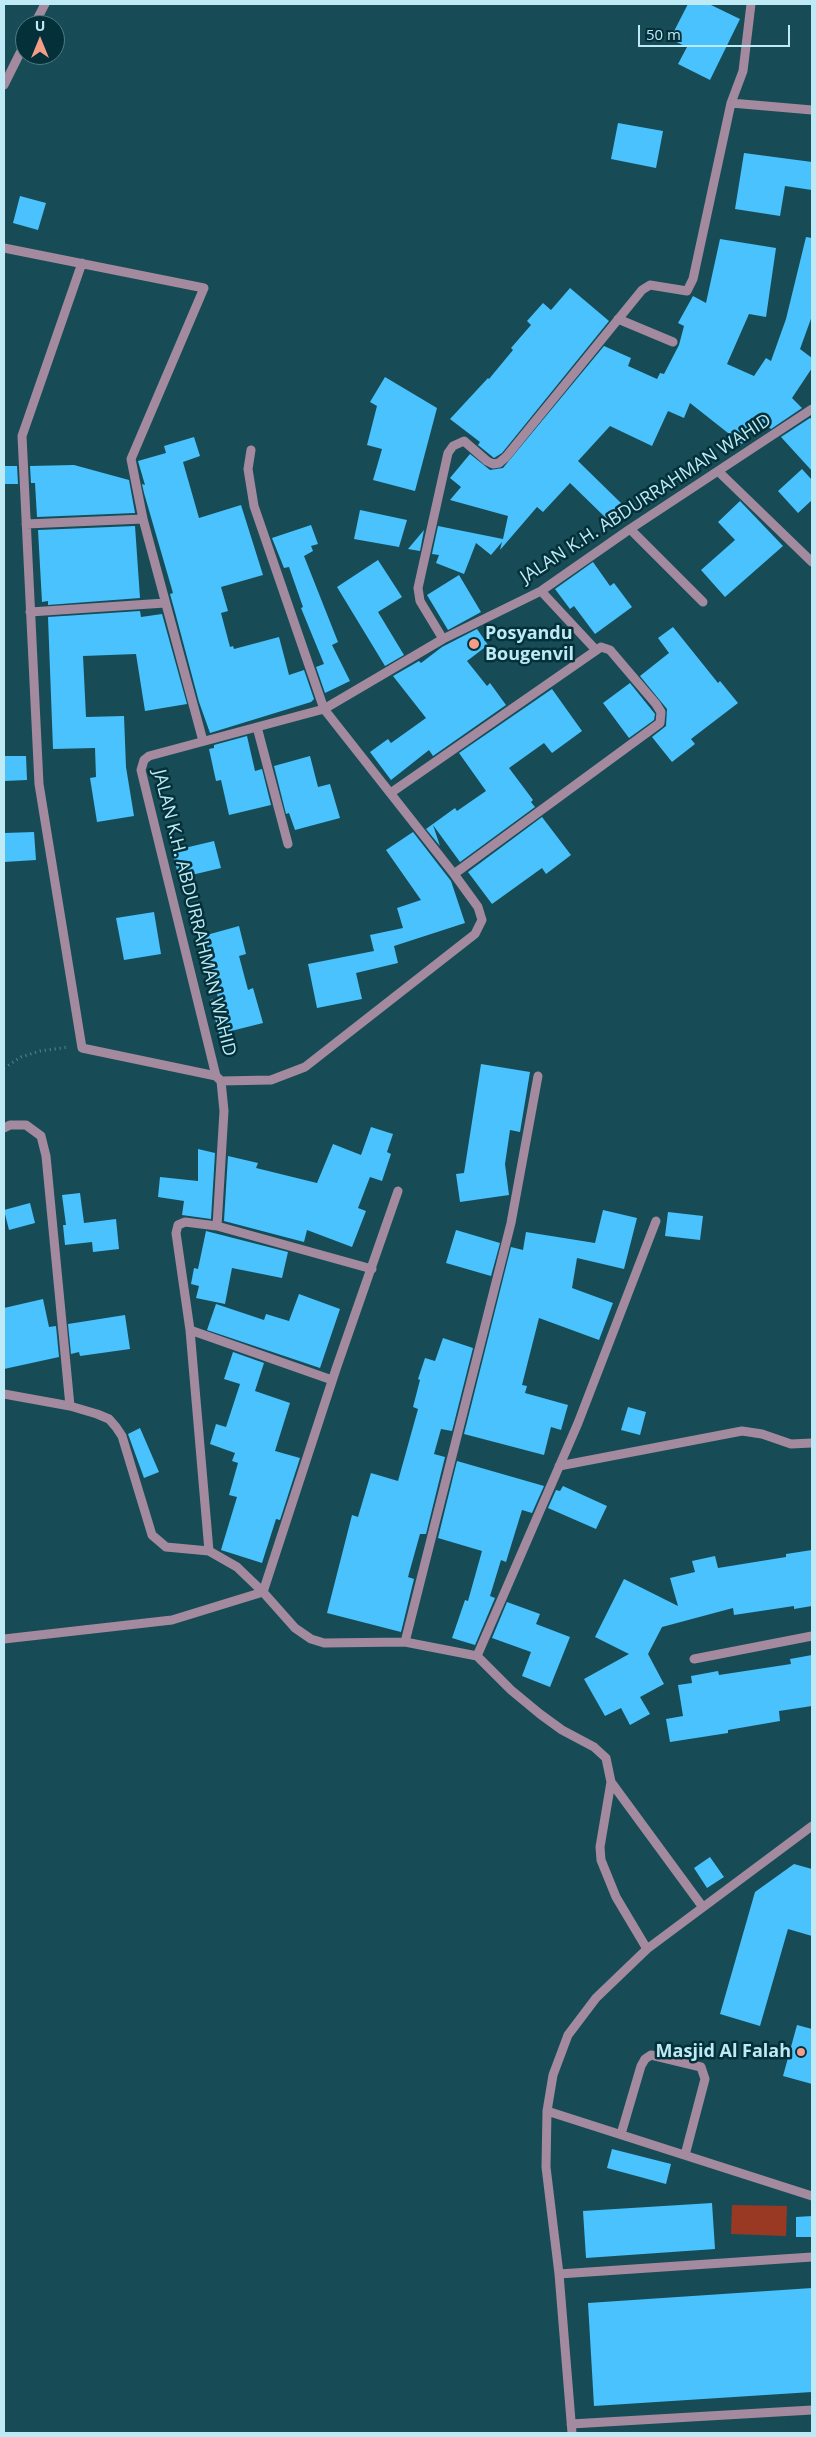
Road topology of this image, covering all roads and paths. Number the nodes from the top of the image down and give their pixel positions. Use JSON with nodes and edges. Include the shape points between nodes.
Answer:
{"nodes":[{"id":1,"x":751,"y":4,"type":"edge"},
{"id":2,"x":15,"y":63,"type":"edge"},
{"id":3,"x":4,"y":85,"type":"edge"},
{"id":4,"x":731,"y":103,"type":"junction"},
{"id":5,"x":812,"y":110,"type":"edge"},
{"id":6,"x":4,"y":248,"type":"edge"},
{"id":7,"x":82,"y":263,"type":"junction"},
{"id":8,"x":618,"y":319,"type":"junction"},
{"id":9,"x":672,"y":342,"type":"dead end"},
{"id":10,"x":812,"y":409,"type":"edge"},
{"id":11,"x":251,"y":450,"type":"dead end"},
{"id":12,"x":719,"y":472,"type":"junction"},
{"id":13,"x":143,"y":518,"type":"junction"},
{"id":14,"x":26,"y":524,"type":"junction"},
{"id":15,"x":630,"y":529,"type":"junction"},
{"id":16,"x":812,"y":562,"type":"edge"},
{"id":17,"x":541,"y":591,"type":"junction"},
{"id":18,"x":703,"y":602,"type":"dead end"},
{"id":19,"x":165,"y":603,"type":"junction"},
{"id":20,"x":30,"y":612,"type":"junction"},
{"id":21,"x":443,"y":639,"type":"junction"},
{"id":22,"x":595,"y":649,"type":"junction"},
{"id":23,"x":324,"y":709,"type":"junction"},
{"id":24,"x":257,"y":727,"type":"junction"},
{"id":25,"x":204,"y":741,"type":"junction"},
{"id":26,"x":392,"y":792,"type":"junction"},
{"id":27,"x":288,"y":844,"type":"dead end"},
{"id":28,"x":454,"y":874,"type":"junction"},
{"id":29,"x":82,"y":1048,"type":"junction"},
{"id":30,"x":4,"y":1068,"type":"edge"},
{"id":31,"x":538,"y":1076,"type":"dead end"},
{"id":32,"x":219,"y":1078,"type":"junction"},
{"id":33,"x":4,"y":1128,"type":"edge"},
{"id":34,"x":398,"y":1191,"type":"dead end"},
{"id":35,"x":656,"y":1222,"type":"dead end"},
{"id":36,"x":217,"y":1226,"type":"junction"},
{"id":37,"x":372,"y":1269,"type":"junction"},
{"id":38,"x":190,"y":1330,"type":"junction"},
{"id":39,"x":332,"y":1380,"type":"junction"},
{"id":40,"x":4,"y":1394,"type":"edge"},
{"id":41,"x":70,"y":1406,"type":"junction"},
{"id":42,"x":812,"y":1443,"type":"edge"},
{"id":43,"x":559,"y":1466,"type":"junction"},
{"id":44,"x":209,"y":1551,"type":"junction"},
{"id":45,"x":263,"y":1592,"type":"junction"},
{"id":46,"x":812,"y":1636,"type":"edge"},
{"id":47,"x":4,"y":1639,"type":"edge"},
{"id":48,"x":405,"y":1642,"type":"junction"},
{"id":49,"x":477,"y":1656,"type":"junction"},
{"id":50,"x":694,"y":1659,"type":"dead end"},
{"id":51,"x":611,"y":1782,"type":"junction"},
{"id":52,"x":812,"y":1826,"type":"edge"},
{"id":53,"x":702,"y":1906,"type":"junction"},
{"id":54,"x":647,"y":1949,"type":"junction"},
{"id":55,"x":548,"y":2111,"type":"junction"},
{"id":56,"x":621,"y":2134,"type":"junction"},
{"id":57,"x":685,"y":2155,"type":"junction"},
{"id":58,"x":812,"y":2196,"type":"edge"},
{"id":59,"x":812,"y":2257,"type":"edge"},
{"id":60,"x":559,"y":2274,"type":"junction"},
{"id":61,"x":812,"y":2410,"type":"edge"},
{"id":62,"x":571,"y":2429,"type":"edge"}],
"edges":[{"from":1,"to":4,"type":"street","via":[[742,71]]},
{"from":2,"to":3,"type":"street"},
{"from":4,"to":5,"type":"street"},
{"from":4,"to":8,"type":"street","via":[[691,286],[688,291],[681,292],[650,285]]},
{"from":6,"to":7,"type":"street"},
{"from":7,"to":13,"type":"street","via":[[204,288],[131,459]]},
{"from":7,"to":14,"type":"street","via":[[22,430]]},
{"from":8,"to":9,"type":"street"},
{"from":8,"to":21,"type":"street","via":[[506,458],[493,464],[464,441],[453,446],[448,453],[418,588],[420,601]]},
{"from":10,"to":12,"type":"street","name":"JALAN K.H. ABDURRAHMAN WAHID"},
{"from":11,"to":23,"type":"street","via":[[248,469],[254,506]]},
{"from":12,"to":15,"type":"street","name":"JALAN K.H. ABDURRAHMAN WAHID"},
{"from":12,"to":16,"type":"street"},
{"from":13,"to":14,"type":"street"},
{"from":13,"to":19,"type":"street"},
{"from":14,"to":20,"type":"street"},
{"from":15,"to":17,"type":"street","name":"JALAN K.H. ABDURRAHMAN WAHID"},
{"from":15,"to":18,"type":"street"},
{"from":17,"to":21,"type":"street","name":"JALAN K.H. ABDURRAHMAN WAHID"},
{"from":17,"to":22,"type":"street"},
{"from":19,"to":20,"type":"street"},
{"from":19,"to":25,"type":"street"},
{"from":20,"to":29,"type":"street","via":[[39,784]]},
{"from":21,"to":23,"type":"street","name":"JALAN K.H. ABDURRAHMAN WAHID"},
{"from":22,"to":26,"type":"street"},
{"from":22,"to":28,"type":"street","via":[[610,650],[656,704],[661,712],[660,723]]},
{"from":23,"to":24,"type":"street","name":"JALAN K.H. ABDURRAHMAN WAHID"},
{"from":23,"to":26,"type":"street"},
{"from":24,"to":25,"type":"street","name":"JALAN K.H. ABDURRAHMAN WAHID"},
{"from":24,"to":27,"type":"street"},
{"from":25,"to":32,"type":"street","name":"JALAN K.H. ABDURRAHMAN WAHID","via":[[149,756],[141,770]]},
{"from":26,"to":28,"type":"street"},
{"from":28,"to":32,"type":"street","via":[[481,914],[482,920],[475,934],[305,1067],[271,1080]]},
{"from":29,"to":30,"type":"path","via":[[60,1047],[40,1051],[21,1057]]},
{"from":29,"to":32,"type":"street","name":"JALAN K.H. ABDURRAHMAN WAHID"},
{"from":31,"to":48,"type":"street","via":[[511,1223]]},
{"from":32,"to":36,"type":"street","via":[[224,1111]]},
{"from":33,"to":41,"type":"street","via":[[10,1124],[26,1125],[41,1136]]},
{"from":34,"to":37,"type":"street"},
{"from":35,"to":43,"type":"street"},
{"from":36,"to":37,"type":"street"},
{"from":36,"to":38,"type":"street","via":[[186,1222],[176,1229]]},
{"from":37,"to":39,"type":"street"},
{"from":38,"to":39,"type":"street"},
{"from":38,"to":44,"type":"street"},
{"from":39,"to":45,"type":"street"},
{"from":40,"to":41,"type":"street"},
{"from":41,"to":44,"type":"street","via":[[109,1419],[122,1436],[148,1526],[158,1542],[166,1546]]},
{"from":42,"to":43,"type":"street","via":[[792,1444],[742,1431]]},
{"from":43,"to":49,"type":"street"},
{"from":44,"to":45,"type":"street","via":[[237,1567]]},
{"from":45,"to":47,"type":"street","via":[[172,1620]]},
{"from":45,"to":48,"type":"street","via":[[295,1628],[310,1639],[324,1643]]},
{"from":46,"to":50,"type":"street"},
{"from":48,"to":49,"type":"street"},
{"from":49,"to":51,"type":"street","via":[[540,1714],[606,1758]]},
{"from":51,"to":53,"type":"street"},
{"from":51,"to":54,"type":"street","via":[[600,1847],[601,1860],[616,1897]]},
{"from":52,"to":53,"type":"street"},
{"from":53,"to":54,"type":"street"},
{"from":54,"to":55,"type":"street","via":[[596,1998],[568,2035],[553,2075]]},
{"from":55,"to":56,"type":"street"},
{"from":55,"to":60,"type":"street","via":[[546,2167]]},
{"from":56,"to":57,"type":"street"},
{"from":56,"to":57,"type":"street","via":[[645,2059],[652,2055],[701,2067],[705,2079]]},
{"from":57,"to":58,"type":"street"},
{"from":59,"to":60,"type":"street"},
{"from":60,"to":62,"type":"street"},
{"from":61,"to":62,"type":"street"}]}
